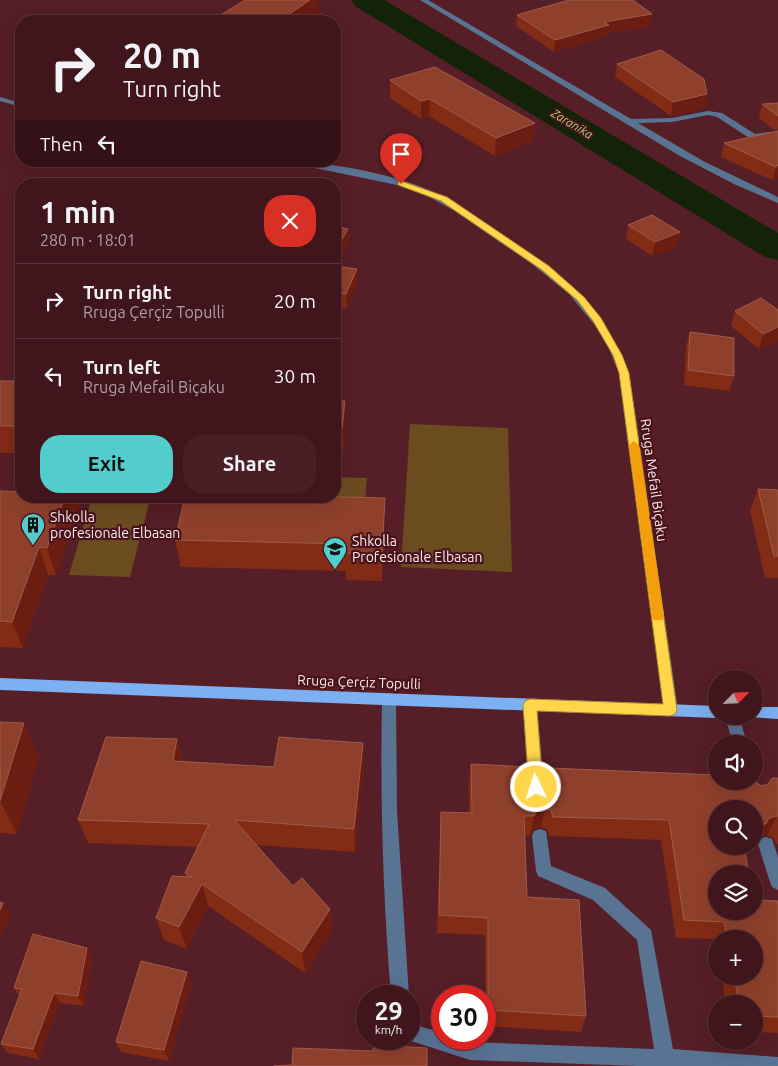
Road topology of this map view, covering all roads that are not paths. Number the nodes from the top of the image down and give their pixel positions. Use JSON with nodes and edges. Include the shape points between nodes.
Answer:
{"nodes":[{"id":1,"x":423,"y":0,"type":"edge"},
{"id":2,"x":0,"y":99,"type":"edge"},
{"id":3,"x":15,"y":103,"type":"edge"},
{"id":4,"x":630,"y":121,"type":"junction"},
{"id":5,"x":778,"y":134,"type":"edge"},
{"id":6,"x":317,"y":167,"type":"edge"},
{"id":7,"x":778,"y":200,"type":"edge"},
{"id":8,"x":0,"y":684,"type":"edge"},
{"id":9,"x":389,"y":699,"type":"junction"},
{"id":10,"x":530,"y":705,"type":"junction"},
{"id":11,"x":670,"y":710,"type":"junction"},
{"id":12,"x":708,"y":712,"type":"edge"},
{"id":13,"x":763,"y":713,"type":"edge"},
{"id":14,"x":778,"y":713,"type":"edge"},
{"id":15,"x":536,"y":787,"type":"edge"},
{"id":16,"x":540,"y":836,"type":"dead end"},
{"id":17,"x":766,"y":844,"type":"edge"},
{"id":18,"x":778,"y":882,"type":"edge"},
{"id":19,"x":399,"y":985,"type":"edge"},
{"id":20,"x":421,"y":1035,"type":"edge"},
{"id":21,"x":666,"y":1058,"type":"junction"},
{"id":22,"x":778,"y":1066,"type":"edge"}],
"edges":[{"from":1,"to":4,"type":"street"},
{"from":2,"to":3,"type":"street"},
{"from":4,"to":5,"type":"street","via":[[714,114],[754,137]]},
{"from":4,"to":7,"type":"street","via":[[729,179]]},
{"from":6,"to":11,"type":"street","name":"Rruga Mefail Biçaku","via":[[415,187],[444,199],[546,268],[580,298],[598,320],[624,373]]},
{"from":8,"to":9,"type":"main road","name":"Rruga Çerçiz Topulli"},
{"from":9,"to":10,"type":"main road","name":"Rruga Çerçiz Topulli"},
{"from":9,"to":19,"type":"street","via":[[391,865]]},
{"from":10,"to":11,"type":"main road","name":"Rruga Çerçiz Topulli"},
{"from":10,"to":15,"type":"street"},
{"from":11,"to":12,"type":"main road","name":"Rruga Çerçiz Topulli"},
{"from":13,"to":14,"type":"main road"},
{"from":16,"to":21,"type":"street","via":[[544,871],[599,894],[645,936]]},
{"from":17,"to":18,"type":"street"},
{"from":20,"to":21,"type":"street","via":[[470,1051]]},
{"from":21,"to":22,"type":"street"}]}
